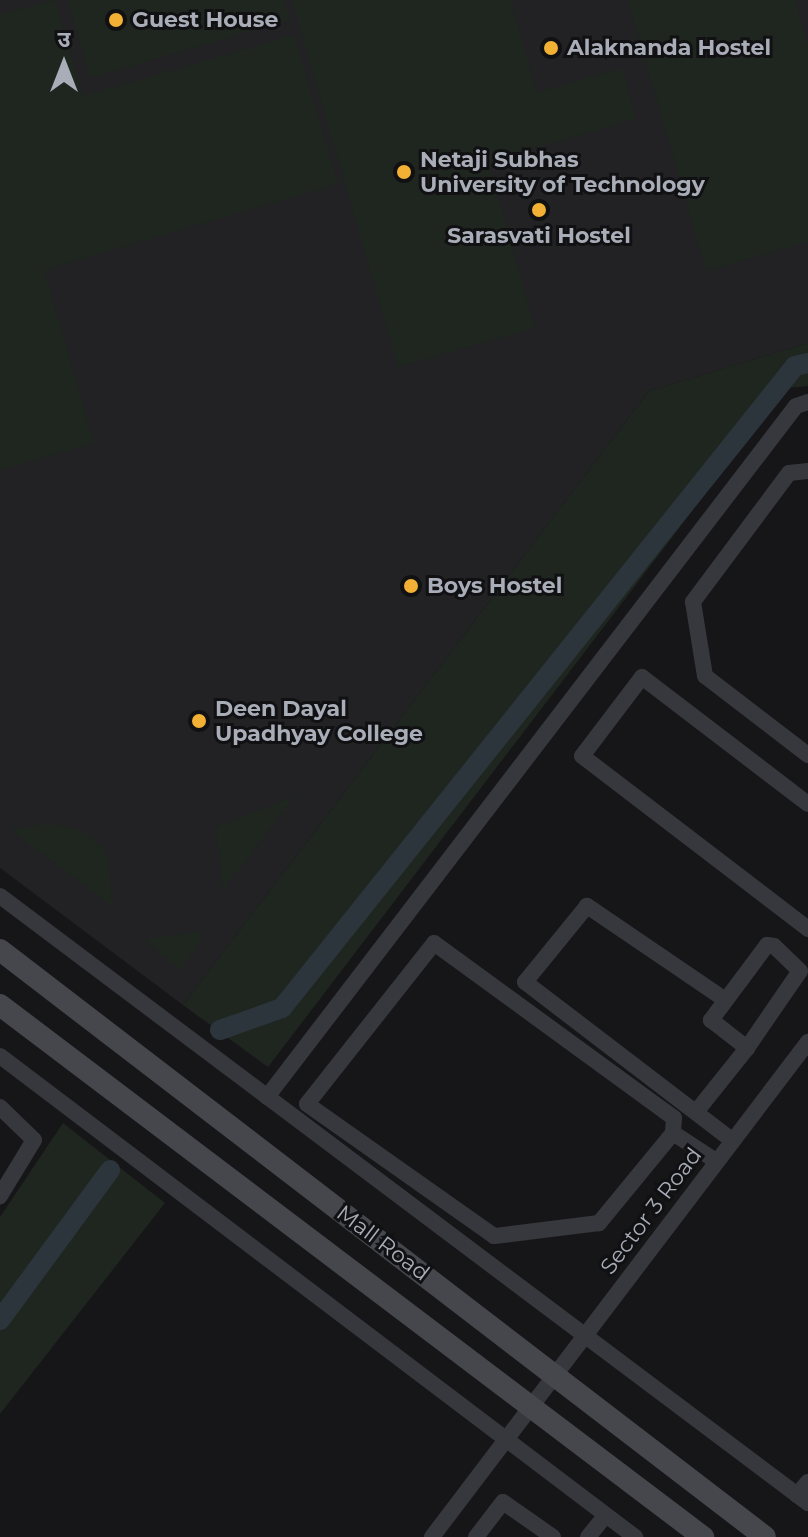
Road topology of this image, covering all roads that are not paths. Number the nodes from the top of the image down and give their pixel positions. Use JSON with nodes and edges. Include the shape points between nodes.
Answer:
{"nodes":[{"id":1,"x":808,"y":402,"type":"edge"},
{"id":2,"x":808,"y":471,"type":"edge"},
{"id":3,"x":808,"y":755,"type":"edge"},
{"id":4,"x":808,"y":804,"type":"edge"},
{"id":5,"x":0,"y":896,"type":"edge"},
{"id":6,"x":808,"y":929,"type":"edge"},
{"id":7,"x":0,"y":950,"type":"edge"},
{"id":8,"x":724,"y":999,"type":"junction"},
{"id":9,"x":0,"y":1005,"type":"edge"},
{"id":10,"x":808,"y":1042,"type":"edge"},
{"id":11,"x":747,"y":1048,"type":"junction"},
{"id":12,"x":0,"y":1056,"type":"edge"},
{"id":13,"x":267,"y":1097,"type":"junction"},
{"id":14,"x":0,"y":1107,"type":"edge"},
{"id":15,"x":696,"y":1112,"type":"junction"},
{"id":16,"x":673,"y":1133,"type":"junction"},
{"id":17,"x":732,"y":1140,"type":"junction"},
{"id":18,"x":716,"y":1161,"type":"junction"},
{"id":19,"x":0,"y":1196,"type":"edge"},
{"id":20,"x":584,"y":1335,"type":"junction"},
{"id":21,"x":555,"y":1373,"type":"junction"},
{"id":22,"x":530,"y":1408,"type":"junction"},
{"id":23,"x":508,"y":1440,"type":"junction"},
{"id":24,"x":804,"y":1493,"type":"edge"},
{"id":25,"x":606,"y":1515,"type":"junction"},
{"id":26,"x":432,"y":1537,"type":"edge"},
{"id":27,"x":476,"y":1537,"type":"edge"},
{"id":28,"x":553,"y":1537,"type":"edge"},
{"id":29,"x":588,"y":1537,"type":"edge"},
{"id":30,"x":635,"y":1537,"type":"edge"},
{"id":31,"x":703,"y":1537,"type":"edge"},
{"id":32,"x":765,"y":1537,"type":"edge"}],
"edges":[{"from":1,"to":13,"type":"street","via":[[796,406]]},
{"from":2,"to":3,"type":"street","via":[[789,473],[693,602],[705,676]]},
{"from":4,"to":6,"type":"street","via":[[642,677],[582,756]]},
{"from":5,"to":13,"type":"street"},
{"from":7,"to":21,"type":"main road","name":"Mall Road"},
{"from":8,"to":11,"type":"street","via":[[711,1020]]},
{"from":8,"to":11,"type":"street","via":[[767,945],[800,966]]},
{"from":8,"to":15,"type":"street","via":[[587,906],[525,982]]},
{"from":9,"to":22,"type":"main road","name":"Mall Road"},
{"from":10,"to":17,"type":"street","name":"Sector 3 Road"},
{"from":11,"to":15,"type":"street"},
{"from":12,"to":23,"type":"street"},
{"from":13,"to":20,"type":"street"},
{"from":14,"to":19,"type":"street","via":[[34,1140]]},
{"from":15,"to":17,"type":"street"},
{"from":16,"to":16,"type":"street","via":[[674,1118],[434,943],[307,1104],[494,1236],[599,1223]]},
{"from":16,"to":18,"type":"street"},
{"from":17,"to":18,"type":"street","name":"Sector 3 Road"},
{"from":18,"to":20,"type":"street","name":"Sector 3 Road"},
{"from":20,"to":21,"type":"street","name":"Sector 3 Road"},
{"from":20,"to":24,"type":"street"},
{"from":21,"to":22,"type":"street","name":"Sector 3 Road"},
{"from":21,"to":32,"type":"main road","name":"Mall Road"},
{"from":22,"to":23,"type":"street","name":"Sector 3 Road"},
{"from":22,"to":31,"type":"main road","name":"Mall Road"},
{"from":23,"to":25,"type":"street"},
{"from":23,"to":26,"type":"street","name":"Sector 3 Road"},
{"from":25,"to":29,"type":"street"},
{"from":25,"to":30,"type":"street"},
{"from":27,"to":28,"type":"street","via":[[503,1502]]}]}
